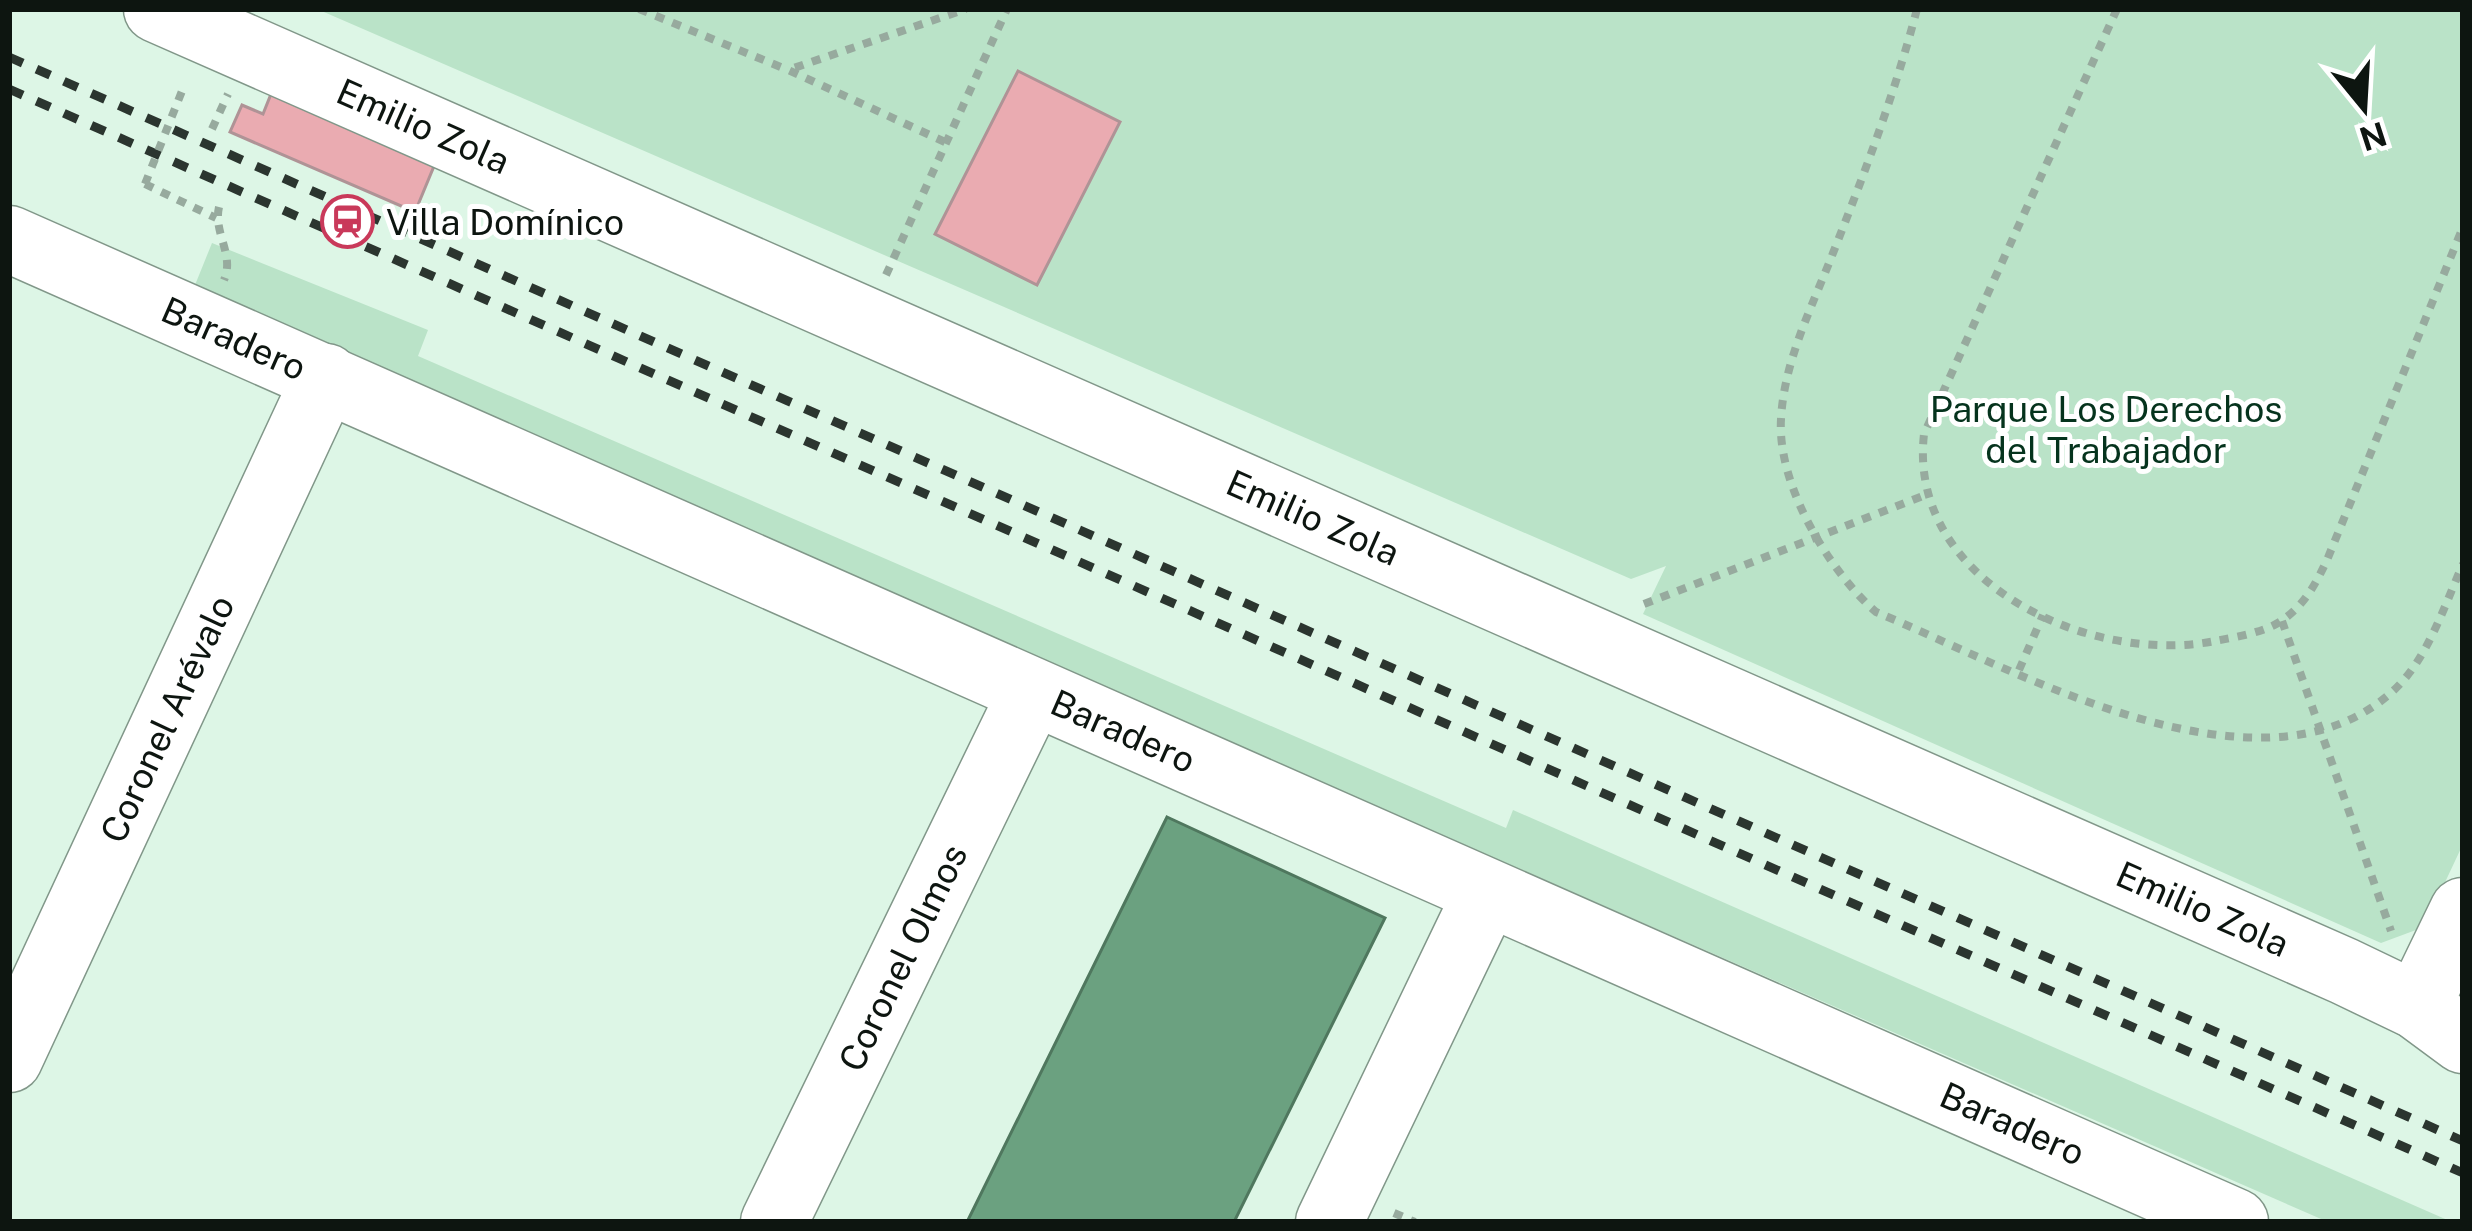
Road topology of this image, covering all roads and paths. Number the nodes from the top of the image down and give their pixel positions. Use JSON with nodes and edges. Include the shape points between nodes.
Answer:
{"nodes":[{"id":1,"x":640,"y":9,"type":"edge"},
{"id":2,"x":966,"y":9,"type":"edge"},
{"id":3,"x":1007,"y":9,"type":"edge"},
{"id":4,"x":1917,"y":9,"type":"edge"},
{"id":5,"x":2116,"y":9,"type":"edge"},
{"id":6,"x":165,"y":11,"type":"edge"},
{"id":7,"x":788,"y":70,"type":"junction"},
{"id":8,"x":184,"y":86,"type":"dead end"},
{"id":9,"x":945,"y":142,"type":"junction"},
{"id":10,"x":216,"y":218,"type":"dead end"},
{"id":11,"x":2463,"y":227,"type":"edge"},
{"id":12,"x":9,"y":239,"type":"edge"},
{"id":13,"x":866,"y":321,"type":"junction"},
{"id":14,"x":326,"y":377,"type":"junction"},
{"id":15,"x":1928,"y":494,"type":"junction"},
{"id":16,"x":1813,"y":536,"type":"junction"},
{"id":17,"x":2463,"y":564,"type":"edge"},
{"id":18,"x":2043,"y":615,"type":"junction"},
{"id":19,"x":2282,"y":621,"type":"junction"},
{"id":20,"x":1596,"y":643,"type":"junction"},
{"id":21,"x":2019,"y":670,"type":"junction"},
{"id":22,"x":1032,"y":692,"type":"junction"},
{"id":23,"x":2321,"y":730,"type":"junction"},
{"id":24,"x":1486,"y":895,"type":"junction"},
{"id":25,"x":2463,"y":911,"type":"edge"},
{"id":26,"x":2440,"y":1023,"type":"edge"},
{"id":27,"x":9,"y":1060,"type":"edge"},
{"id":28,"x":774,"y":1222,"type":"edge"},
{"id":29,"x":1329,"y":1222,"type":"edge"},
{"id":30,"x":2235,"y":1222,"type":"edge"}],
"edges":[{"from":1,"to":7,"type":"path"},
{"from":2,"to":7,"type":"path"},
{"from":3,"to":9,"type":"path"},
{"from":4,"to":16,"type":"path","via":[[1894,97],[1787,373],[1780,425]]},
{"from":5,"to":15,"type":"path","via":[[1924,434],[1920,466]]},
{"from":6,"to":13,"type":"street","name":"Emilio Zola"},
{"from":7,"to":9,"type":"path"},
{"from":8,"to":10,"type":"path","bridge":true,"via":[[145,184]]},
{"from":9,"to":13,"type":"path"},
{"from":11,"to":19,"type":"path","via":[[2327,560],[2310,594]]},
{"from":12,"to":14,"type":"street","name":"Baradero"},
{"from":13,"to":20,"type":"street","name":"Emilio Zola"},
{"from":14,"to":22,"type":"street","name":"Baradero"},
{"from":14,"to":27,"type":"street","name":"Coronel Arévalo"},
{"from":15,"to":16,"type":"path"},
{"from":15,"to":18,"type":"path","via":[[1970,568],[2007,599]]},
{"from":16,"to":20,"type":"path","via":[[1640,606]]},
{"from":16,"to":21,"type":"path","via":[[1832,569],[1876,612]]},
{"from":17,"to":23,"type":"path","via":[[2424,651],[2392,692]]},
{"from":18,"to":19,"type":"path","via":[[2136,648],[2198,645]]},
{"from":18,"to":21,"type":"path"},
{"from":19,"to":23,"type":"path"},
{"from":20,"to":26,"type":"street","name":"Emilio Zola"},
{"from":21,"to":23,"type":"path","via":[[2195,736]]},
{"from":22,"to":24,"type":"street","name":"Baradero"},
{"from":22,"to":28,"type":"street","name":"Coronel Olmos"},
{"from":23,"to":26,"type":"path"},
{"from":24,"to":29,"type":"street"},
{"from":24,"to":30,"type":"street","name":"Baradero"},
{"from":25,"to":26,"type":"street"}]}
